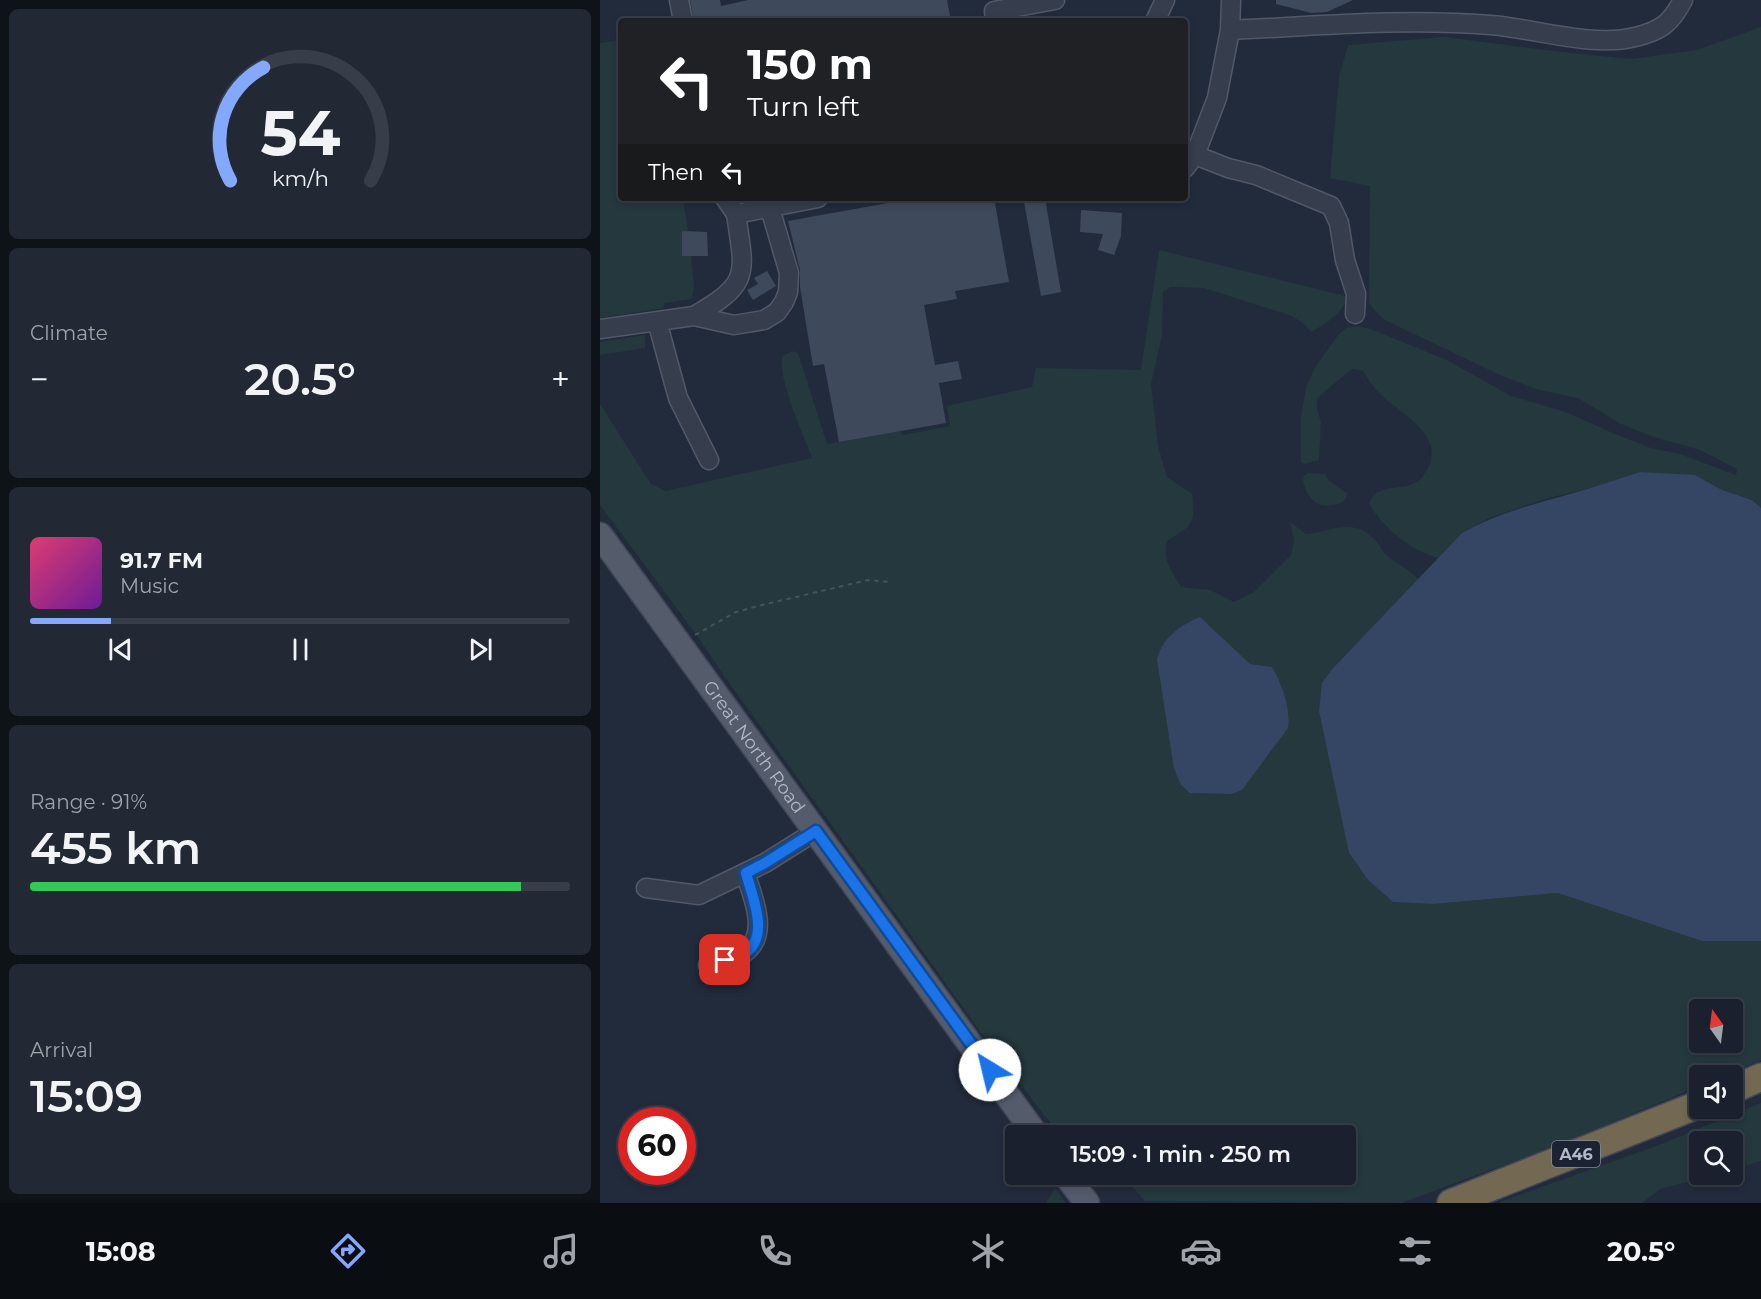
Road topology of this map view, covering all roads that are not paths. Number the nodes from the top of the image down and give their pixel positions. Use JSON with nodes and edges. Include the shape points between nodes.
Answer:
{"nodes":[{"id":1,"x":679,"y":0,"type":"edge"},
{"id":2,"x":1055,"y":0,"type":"edge"},
{"id":3,"x":1165,"y":0,"type":"edge"},
{"id":4,"x":1231,"y":0,"type":"edge"},
{"id":5,"x":1683,"y":0,"type":"edge"},
{"id":6,"x":682,"y":18,"type":"edge"},
{"id":7,"x":995,"y":18,"type":"edge"},
{"id":8,"x":1156,"y":18,"type":"edge"},
{"id":9,"x":1230,"y":30,"type":"junction"},
{"id":10,"x":1190,"y":162,"type":"edge"},
{"id":11,"x":727,"y":201,"type":"edge"},
{"id":12,"x":789,"y":201,"type":"edge"},
{"id":13,"x":769,"y":203,"type":"edge"},
{"id":14,"x":736,"y":214,"type":"junction"},
{"id":15,"x":1354,"y":314,"type":"dead end"},
{"id":16,"x":693,"y":316,"type":"junction"},
{"id":17,"x":657,"y":321,"type":"junction"},
{"id":18,"x":600,"y":329,"type":"edge"},
{"id":19,"x":709,"y":460,"type":"dead end"},
{"id":20,"x":600,"y":535,"type":"edge"},
{"id":21,"x":816,"y":831,"type":"junction"},
{"id":22,"x":746,"y":873,"type":"junction"},
{"id":23,"x":646,"y":888,"type":"dead end"},
{"id":24,"x":708,"y":965,"type":"dead end"},
{"id":25,"x":1761,"y":1077,"type":"edge"},
{"id":26,"x":1743,"y":1085,"type":"edge"},
{"id":27,"x":1689,"y":1108,"type":"edge"},
{"id":28,"x":1029,"y":1125,"type":"edge"},
{"id":29,"x":1072,"y":1185,"type":"edge"},
{"id":30,"x":1083,"y":1201,"type":"edge"},
{"id":31,"x":1451,"y":1203,"type":"edge"}],
"edges":[{"from":1,"to":6,"type":"lane"},
{"from":2,"to":7,"type":"lane","via":[[994,11]]},
{"from":3,"to":8,"type":"lane"},
{"from":4,"to":9,"type":"lane"},
{"from":5,"to":9,"type":"lane","via":[[1665,24],[1633,38],[1596,40],[1490,25],[1386,22]]},
{"from":9,"to":10,"type":"lane","via":[[1217,98]]},
{"from":10,"to":15,"type":"lane","via":[[1256,175],[1331,206],[1339,223],[1356,294]]},
{"from":11,"to":14,"type":"lane"},
{"from":12,"to":13,"type":"lane"},
{"from":13,"to":14,"type":"lane"},
{"from":13,"to":16,"type":"lane","via":[[789,273],[784,302],[764,320],[749,323],[734,325]]},
{"from":14,"to":16,"type":"lane","via":[[743,270],[735,286],[719,302]]},
{"from":16,"to":17,"type":"lane"},
{"from":17,"to":18,"type":"lane"},
{"from":17,"to":19,"type":"lane","via":[[678,398]]},
{"from":20,"to":21,"type":"main road","name":"Great North Road"},
{"from":21,"to":22,"type":"lane"},
{"from":21,"to":28,"type":"main road","name":"Great North Road"},
{"from":22,"to":23,"type":"lane","via":[[699,895]]},
{"from":22,"to":24,"type":"lane","via":[[758,917],[755,943],[743,955]]},
{"from":25,"to":26,"type":"highway"},
{"from":27,"to":31,"type":"highway","number":"A46"},
{"from":29,"to":30,"type":"main road"}]}
